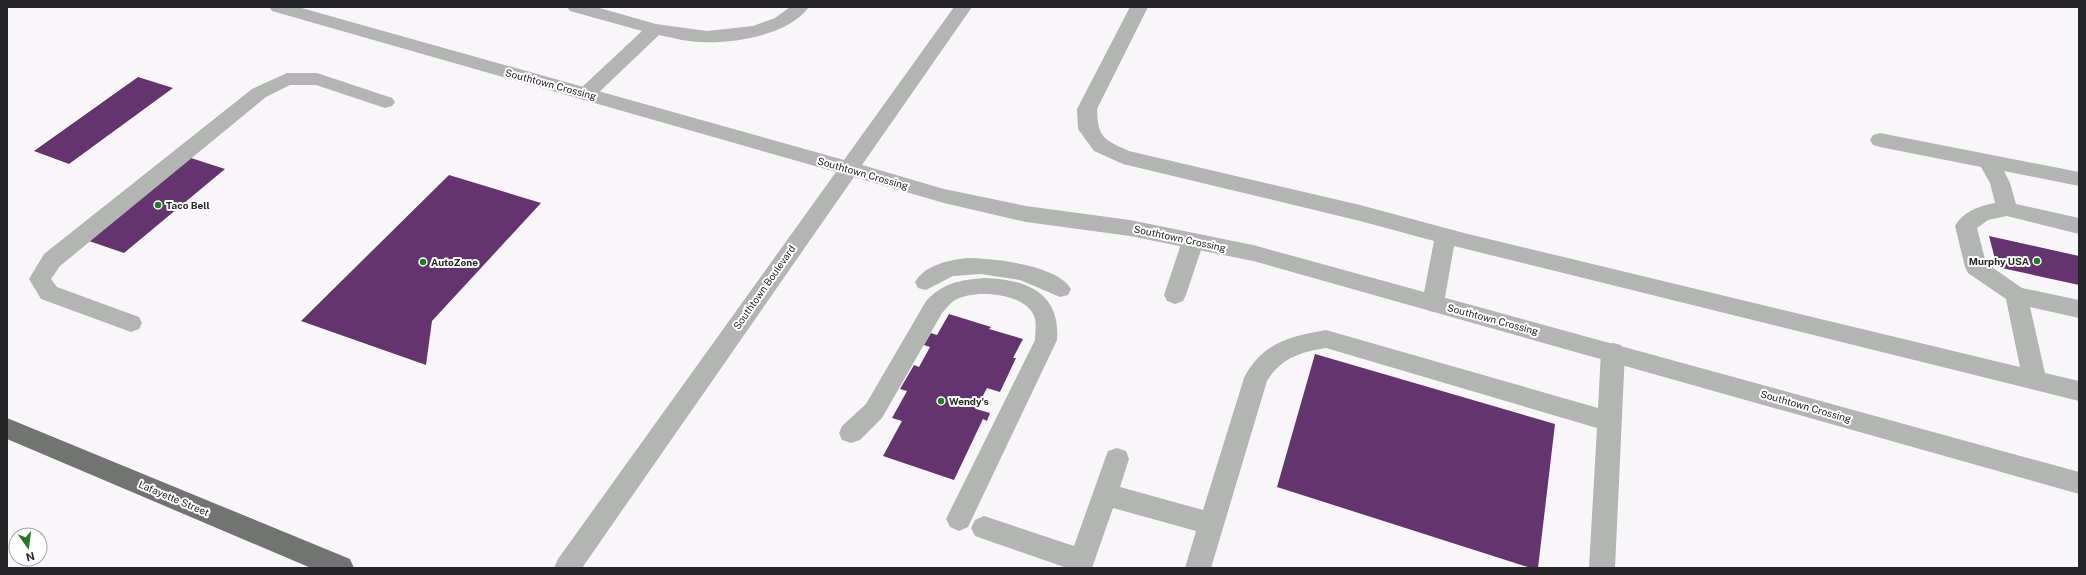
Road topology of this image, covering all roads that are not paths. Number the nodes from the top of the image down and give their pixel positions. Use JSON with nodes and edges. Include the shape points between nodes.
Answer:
{"nodes":[{"id":1,"x":278,"y":7,"type":"edge"},
{"id":2,"x":576,"y":7,"type":"edge"},
{"id":3,"x":800,"y":7,"type":"edge"},
{"id":4,"x":963,"y":7,"type":"edge"},
{"id":5,"x":1139,"y":7,"type":"edge"},
{"id":6,"x":655,"y":29,"type":"junction"},
{"id":7,"x":587,"y":94,"type":"junction"},
{"id":8,"x":385,"y":102,"type":"dead end"},
{"id":9,"x":1880,"y":140,"type":"dead end"},
{"id":10,"x":1988,"y":161,"type":"junction"},
{"id":11,"x":848,"y":168,"type":"junction"},
{"id":12,"x":2079,"y":179,"type":"edge"},
{"id":13,"x":2007,"y":210,"type":"junction"},
{"id":14,"x":2079,"y":226,"type":"edge"},
{"id":15,"x":1445,"y":236,"type":"junction"},
{"id":16,"x":1193,"y":241,"type":"junction"},
{"id":17,"x":926,"y":282,"type":"dead end"},
{"id":18,"x":1060,"y":289,"type":"dead end"},
{"id":19,"x":1175,"y":295,"type":"dead end"},
{"id":20,"x":2016,"y":295,"type":"junction"},
{"id":21,"x":1433,"y":303,"type":"junction"},
{"id":22,"x":2079,"y":309,"type":"edge"},
{"id":23,"x":131,"y":323,"type":"dead end"},
{"id":24,"x":1613,"y":352,"type":"junction"},
{"id":25,"x":2035,"y":380,"type":"junction"},
{"id":26,"x":2079,"y":391,"type":"edge"},
{"id":27,"x":1610,"y":422,"type":"junction"},
{"id":28,"x":7,"y":428,"type":"edge"},
{"id":29,"x":851,"y":433,"type":"dead end"},
{"id":30,"x":1117,"y":459,"type":"dead end"},
{"id":31,"x":2079,"y":483,"type":"edge"},
{"id":32,"x":1105,"y":494,"type":"junction"},
{"id":33,"x":959,"y":519,"type":"dead end"},
{"id":34,"x":1211,"y":524,"type":"junction"},
{"id":35,"x":984,"y":528,"type":"dead end"},
{"id":36,"x":341,"y":568,"type":"edge"},
{"id":37,"x":567,"y":568,"type":"edge"},
{"id":38,"x":1198,"y":568,"type":"edge"},
{"id":39,"x":1602,"y":568,"type":"edge"}],
"edges":[{"from":1,"to":7,"type":"street","name":"Southtown Crossing"},
{"from":2,"to":6,"type":"street"},
{"from":3,"to":6,"type":"street","via":[[772,25],[742,35],[706,37]]},
{"from":4,"to":11,"type":"street","name":"Southtown Boulevard"},
{"from":5,"to":15,"type":"street","via":[[1087,109],[1088,129],[1101,146],[1123,157],[1360,213]]},
{"from":6,"to":7,"type":"street"},
{"from":7,"to":11,"type":"street","name":"Southtown Crossing"},
{"from":8,"to":23,"type":"street","via":[[317,79],[287,79],[259,93],[52,260],[40,279],[50,293]]},
{"from":9,"to":10,"type":"street"},
{"from":10,"to":12,"type":"street"},
{"from":10,"to":13,"type":"street","via":[[2000,183]]},
{"from":11,"to":16,"type":"street","name":"Southtown Crossing","via":[[982,205],[1026,214],[1130,228]]},
{"from":11,"to":37,"type":"street","name":"Southtown Boulevard"},
{"from":13,"to":14,"type":"street"},
{"from":13,"to":20,"type":"street","via":[[1982,213],[1966,226],[1976,267]]},
{"from":15,"to":21,"type":"street"},
{"from":15,"to":25,"type":"street"},
{"from":16,"to":19,"type":"street"},
{"from":16,"to":21,"type":"street","name":"Southtown Crossing","via":[[1253,253]]},
{"from":17,"to":18,"type":"street","via":[[952,268],[997,268],[1024,272]]},
{"from":20,"to":22,"type":"street"},
{"from":20,"to":25,"type":"street"},
{"from":21,"to":24,"type":"street","name":"Southtown Crossing"},
{"from":24,"to":27,"type":"street"},
{"from":24,"to":31,"type":"street","name":"Southtown Crossing"},
{"from":25,"to":26,"type":"street"},
{"from":27,"to":34,"type":"street","via":[[1326,339],[1304,343],[1269,360],[1256,378]]},
{"from":27,"to":39,"type":"street"},
{"from":28,"to":36,"type":"highway","name":"Lafayette Street"},
{"from":29,"to":33,"type":"street","via":[[874,411],[934,307],[946,294],[964,288],[985,286],[1003,287],[1033,298],[1042,308],[1046,319],[1046,340]]},
{"from":30,"to":32,"type":"street"},
{"from":32,"to":34,"type":"street"},
{"from":32,"to":35,"type":"street","via":[[1082,561]]},
{"from":34,"to":38,"type":"street"}]}
